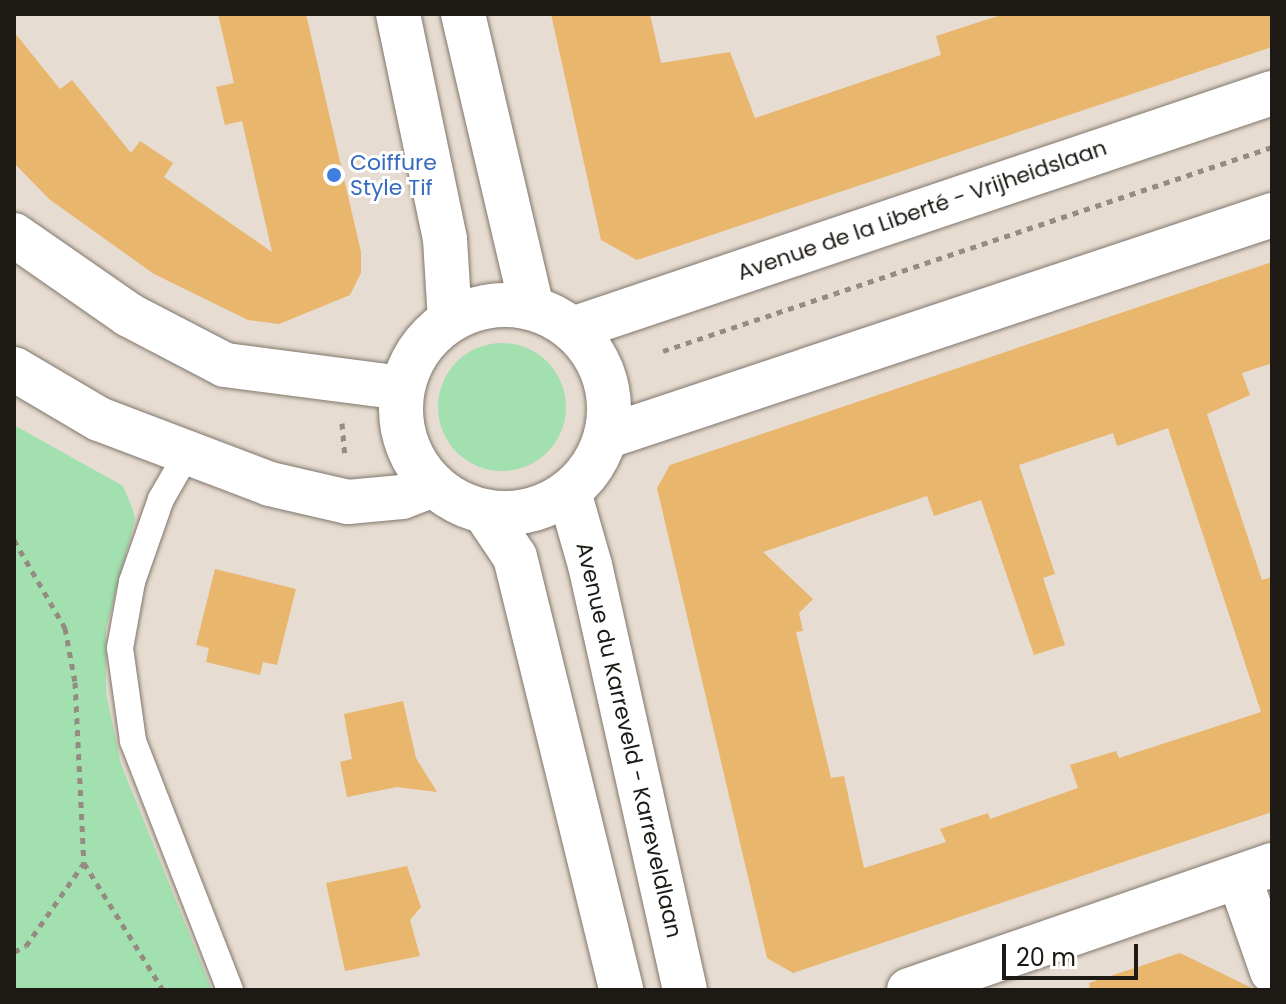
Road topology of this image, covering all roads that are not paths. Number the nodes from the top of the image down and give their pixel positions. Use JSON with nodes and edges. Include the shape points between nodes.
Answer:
{"nodes":[{"id":1,"x":398,"y":14,"type":"edge"},
{"id":2,"x":463,"y":14,"type":"edge"},
{"id":3,"x":1272,"y":93,"type":"edge"},
{"id":4,"x":1272,"y":215,"type":"edge"},
{"id":5,"x":14,"y":235,"type":"edge"},
{"id":6,"x":532,"y":308,"type":"junction"},
{"id":7,"x":450,"y":320,"type":"junction"},
{"id":8,"x":572,"y":329,"type":"junction"},
{"id":9,"x":14,"y":369,"type":"edge"},
{"id":10,"x":402,"y":388,"type":"junction"},
{"id":11,"x":606,"y":437,"type":"junction"},
{"id":12,"x":187,"y":454,"type":"junction"},
{"id":13,"x":433,"y":485,"type":"junction"},
{"id":14,"x":569,"y":492,"type":"junction"},
{"id":15,"x":484,"y":511,"type":"junction"},
{"id":16,"x":1255,"y":871,"type":"edge"},
{"id":17,"x":1272,"y":971,"type":"edge"},
{"id":18,"x":230,"y":990,"type":"edge"},
{"id":19,"x":621,"y":990,"type":"edge"},
{"id":20,"x":685,"y":990,"type":"edge"},
{"id":21,"x":909,"y":990,"type":"edge"}],
"edges":[{"from":1,"to":7,"type":"main road","via":[[445,239]]},
{"from":2,"to":6,"type":"main road"},
{"from":3,"to":8,"type":"main road","name":"Avenue de la Liberté - Vrijheidslaan"},
{"from":4,"to":11,"type":"main road"},
{"from":5,"to":10,"type":"main road","via":[[129,315],[225,365]]},
{"from":6,"to":7,"type":"main road","via":[[490,306]]},
{"from":6,"to":8,"type":"main road"},
{"from":7,"to":10,"type":"main road","via":[[412,361]]},
{"from":8,"to":11,"type":"main road","via":[[589,347],[608,390]]},
{"from":9,"to":12,"type":"main road","via":[[99,419]]},
{"from":10,"to":13,"type":"main road","via":[[401,423],[412,457]]},
{"from":11,"to":14,"type":"main road","via":[[598,458]]},
{"from":12,"to":13,"type":"main road","via":[[270,484],[348,502],[402,497]]},
{"from":12,"to":18,"type":"lane","via":[[161,499],[132,582],[120,648],[133,741]]},
{"from":13,"to":15,"type":"main road"},
{"from":14,"to":15,"type":"main road","via":[[542,507]]},
{"from":14,"to":20,"type":"main road","name":"Avenue du Karreveld - Karreveldlaan"},
{"from":15,"to":19,"type":"main road","via":[[515,557]]},
{"from":16,"to":17,"type":"main road"},
{"from":16,"to":21,"type":"main road"}]}
